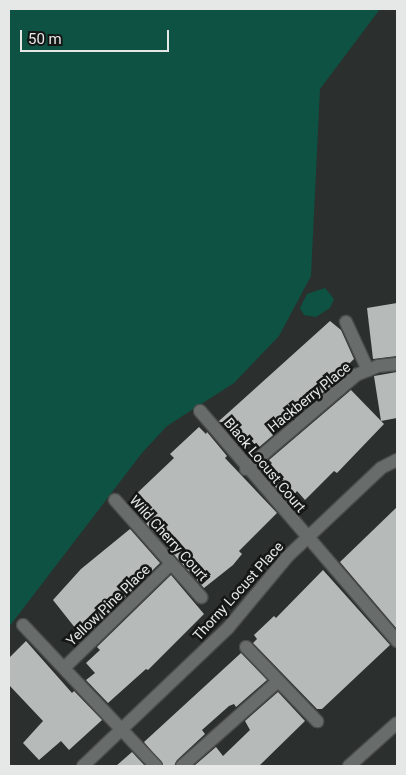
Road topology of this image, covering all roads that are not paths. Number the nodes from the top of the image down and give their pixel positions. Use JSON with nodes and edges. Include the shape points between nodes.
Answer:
{"nodes":[{"id":1,"x":346,"y":322,"type":"dead end"},
{"id":2,"x":397,"y":364,"type":"edge"},
{"id":3,"x":368,"y":370,"type":"junction"},
{"id":4,"x":200,"y":411,"type":"dead end"},
{"id":5,"x":397,"y":460,"type":"edge"},
{"id":6,"x":246,"y":469,"type":"junction"},
{"id":7,"x":115,"y":500,"type":"dead end"},
{"id":8,"x":307,"y":538,"type":"junction"},
{"id":9,"x":171,"y":564,"type":"junction"},
{"id":10,"x":201,"y":597,"type":"dead end"},
{"id":11,"x":23,"y":624,"type":"dead end"},
{"id":12,"x":397,"y":640,"type":"edge"},
{"id":13,"x":246,"y":647,"type":"dead end"},
{"id":14,"x":65,"y":667,"type":"junction"},
{"id":15,"x":278,"y":681,"type":"junction"},
{"id":16,"x":317,"y":722,"type":"dead end"},
{"id":17,"x":397,"y":725,"type":"edge"},
{"id":18,"x":122,"y":730,"type":"junction"},
{"id":19,"x":83,"y":766,"type":"edge"},
{"id":20,"x":156,"y":766,"type":"edge"},
{"id":21,"x":182,"y":766,"type":"edge"},
{"id":22,"x":349,"y":766,"type":"edge"}],
"edges":[{"from":1,"to":3,"type":"street"},
{"from":2,"to":3,"type":"street","name":"Hackberry Place"},
{"from":3,"to":6,"type":"street","name":"Hackberry Place","via":[[356,375]]},
{"from":4,"to":6,"type":"street","name":"Black Locust Court"},
{"from":5,"to":8,"type":"street","name":"Thorny Locust Place","via":[[381,468]]},
{"from":6,"to":8,"type":"street","name":"Black Locust Court"},
{"from":7,"to":9,"type":"street","name":"Wild Cherry Court"},
{"from":8,"to":12,"type":"street","name":"Black Locust Court"},
{"from":8,"to":18,"type":"street","name":"Thorny Locust Place","via":[[228,628]]},
{"from":9,"to":10,"type":"street","name":"Wild Cherry Court"},
{"from":9,"to":14,"type":"street","name":"Yellow Pine Place"},
{"from":11,"to":14,"type":"street"},
{"from":13,"to":15,"type":"street"},
{"from":14,"to":18,"type":"street"},
{"from":15,"to":16,"type":"street"},
{"from":15,"to":21,"type":"street"},
{"from":17,"to":22,"type":"street"},
{"from":18,"to":19,"type":"street","name":"Thorny Locust Place"},
{"from":18,"to":20,"type":"street"}]}
